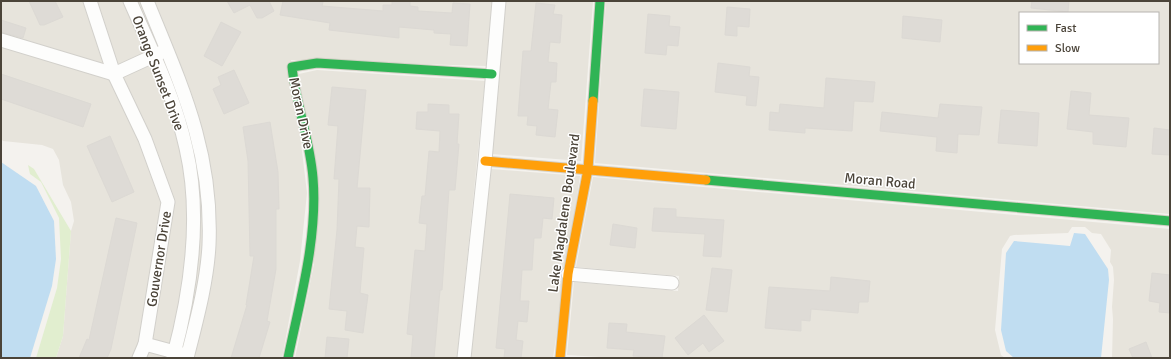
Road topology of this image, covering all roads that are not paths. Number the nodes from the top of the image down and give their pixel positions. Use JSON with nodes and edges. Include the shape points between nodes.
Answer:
{"nodes":[{"id":1,"x":90,"y":1,"type":"edge"},
{"id":2,"x":130,"y":1,"type":"edge"},
{"id":3,"x":147,"y":1,"type":"edge"},
{"id":4,"x":499,"y":1,"type":"edge"},
{"id":5,"x":600,"y":1,"type":"edge"},
{"id":6,"x":1,"y":40,"type":"edge"},
{"id":7,"x":167,"y":50,"type":"junction"},
{"id":8,"x":154,"y":56,"type":"junction"},
{"id":9,"x":114,"y":74,"type":"junction"},
{"id":10,"x":492,"y":74,"type":"junction"},
{"id":11,"x":485,"y":161,"type":"junction"},
{"id":12,"x":588,"y":169,"type":"junction"},
{"id":13,"x":1170,"y":221,"type":"edge"},
{"id":14,"x":568,"y":274,"type":"junction"},
{"id":15,"x":672,"y":283,"type":"dead end"},
{"id":16,"x":145,"y":344,"type":"junction"},
{"id":17,"x":174,"y":355,"type":"edge"},
{"id":18,"x":187,"y":357,"type":"edge"},
{"id":19,"x":139,"y":358,"type":"edge"},
{"id":20,"x":288,"y":358,"type":"edge"},
{"id":21,"x":464,"y":358,"type":"edge"},
{"id":22,"x":560,"y":358,"type":"edge"}],
"edges":[{"from":1,"to":9,"type":"street","name":"Gouvernor Drive"},
{"from":2,"to":8,"type":"street","name":"Orange Sunset Drive"},
{"from":3,"to":7,"type":"street","name":"Orange Sunset Drive"},
{"from":4,"to":10,"type":"street"},
{"from":5,"to":12,"type":"street","name":"Lake Magdalene Boulevard"},
{"from":6,"to":9,"type":"street"},
{"from":7,"to":8,"type":"street"},
{"from":7,"to":18,"type":"street","name":"Orange Sunset Drive","via":[[184,89],[198,135],[208,192],[209,246]]},
{"from":8,"to":9,"type":"street"},
{"from":8,"to":17,"type":"street","name":"Orange Sunset Drive","via":[[174,104],[187,149],[194,203],[187,301]]},
{"from":9,"to":16,"type":"street","name":"Gouvernor Drive","via":[[145,139],[168,202]]},
{"from":10,"to":11,"type":"street"},
{"from":10,"to":20,"type":"street","name":"Moran Drive","via":[[317,63],[292,67],[293,88],[309,148],[314,192],[307,262]]},
{"from":11,"to":12,"type":"street","name":"Moran Road"},
{"from":11,"to":21,"type":"street"},
{"from":12,"to":13,"type":"street","name":"Moran Road"},
{"from":12,"to":14,"type":"street","name":"Lake Magdalene Boulevard"},
{"from":14,"to":15,"type":"street"},
{"from":14,"to":22,"type":"street","name":"Lake Magdalene Boulevard"},
{"from":16,"to":17,"type":"street"},
{"from":16,"to":19,"type":"street","name":"Gouvernor Drive"},
{"from":17,"to":18,"type":"street"}]}
